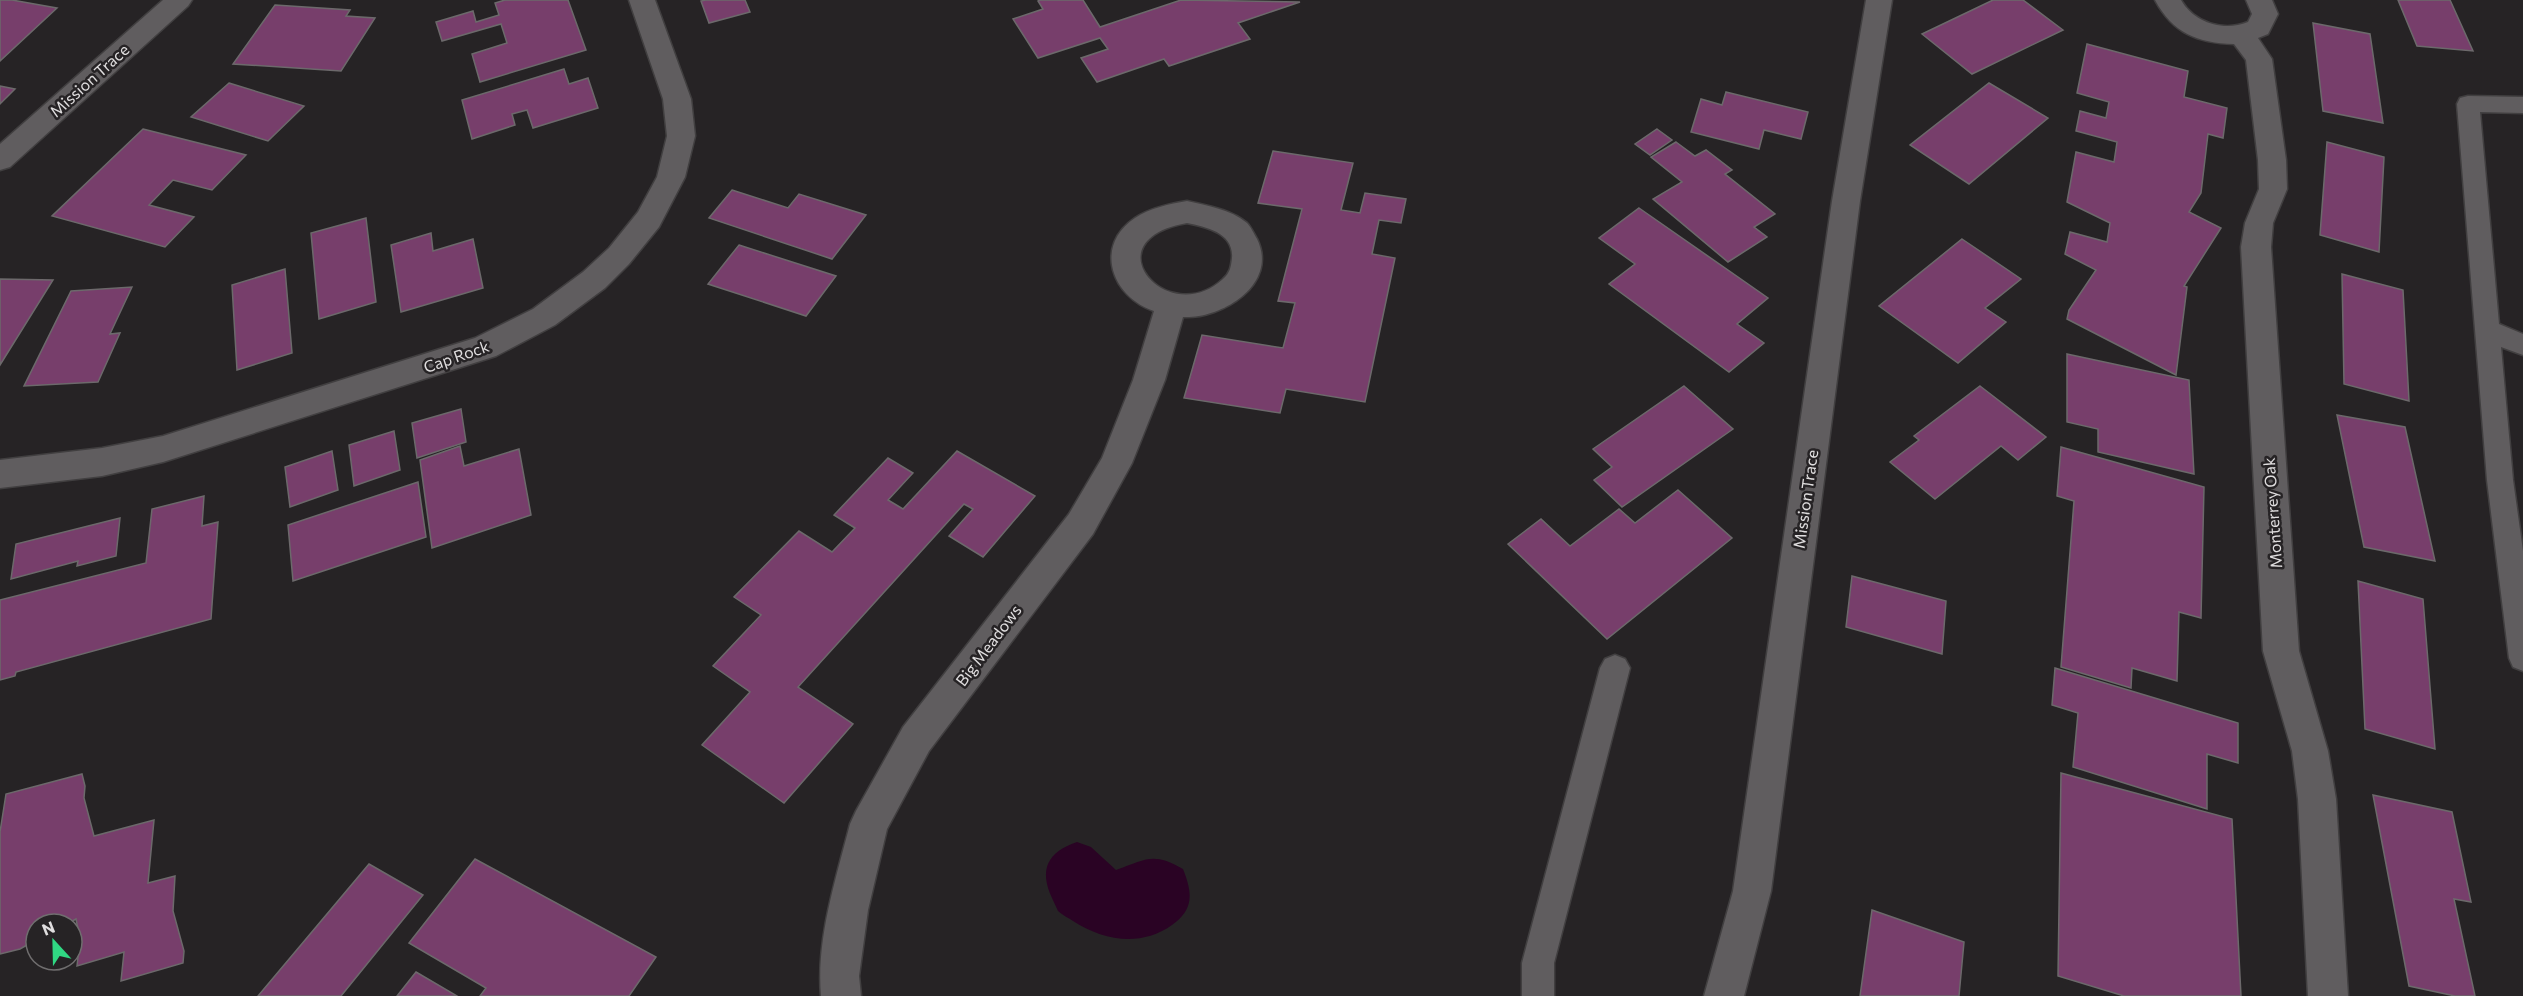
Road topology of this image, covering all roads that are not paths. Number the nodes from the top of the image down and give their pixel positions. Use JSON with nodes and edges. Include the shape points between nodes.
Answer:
{"nodes":[{"id":1,"x":179,"y":0,"type":"edge"},
{"id":2,"x":642,"y":0,"type":"edge"},
{"id":3,"x":1879,"y":0,"type":"edge"},
{"id":4,"x":2168,"y":0,"type":"edge"},
{"id":5,"x":2259,"y":0,"type":"edge"},
{"id":6,"x":2241,"y":35,"type":"junction"},
{"id":7,"x":2523,"y":105,"type":"edge"},
{"id":8,"x":0,"y":160,"type":"edge"},
{"id":9,"x":1171,"y":304,"type":"dead end"},
{"id":10,"x":2487,"y":330,"type":"junction"},
{"id":11,"x":2523,"y":345,"type":"edge"},
{"id":12,"x":0,"y":474,"type":"edge"},
{"id":13,"x":2523,"y":658,"type":"edge"},
{"id":14,"x":1615,"y":668,"type":"dead end"},
{"id":15,"x":841,"y":996,"type":"edge"},
{"id":16,"x":1538,"y":996,"type":"edge"},
{"id":17,"x":1724,"y":996,"type":"edge"},
{"id":18,"x":2328,"y":996,"type":"edge"}],
"edges":[{"from":1,"to":8,"type":"street","name":"Mission Trace"},
{"from":2,"to":12,"type":"street","name":"Cap Rock","via":[[677,99],[681,136],[671,177],[649,219],[619,256],[544,317],[485,347],[163,449],[102,462]]},
{"from":3,"to":17,"type":"street","name":"Mission Trace","via":[[1846,201],[1752,891]]},
{"from":4,"to":6,"type":"street","via":[[2173,10],[2191,25],[2215,34]]},
{"from":5,"to":6,"type":"street","via":[[2265,14],[2263,21],[2259,28]]},
{"from":6,"to":18,"type":"street","name":"Monterrey Oak","via":[[2259,59],[2272,160],[2273,189],[2259,223],[2256,247],[2281,651],[2310,751],[2318,799]]},
{"from":7,"to":10,"type":"lane","via":[[2468,104]]},
{"from":9,"to":15,"type":"street","name":"Big Meadows","via":[[1149,380],[1116,464],[1081,524],[916,739],[869,824],[848,910],[839,976]]},
{"from":10,"to":11,"type":"lane"},
{"from":10,"to":13,"type":"lane","via":[[2500,480]]},
{"from":14,"to":16,"type":"lane","via":[[1538,963]]}]}
